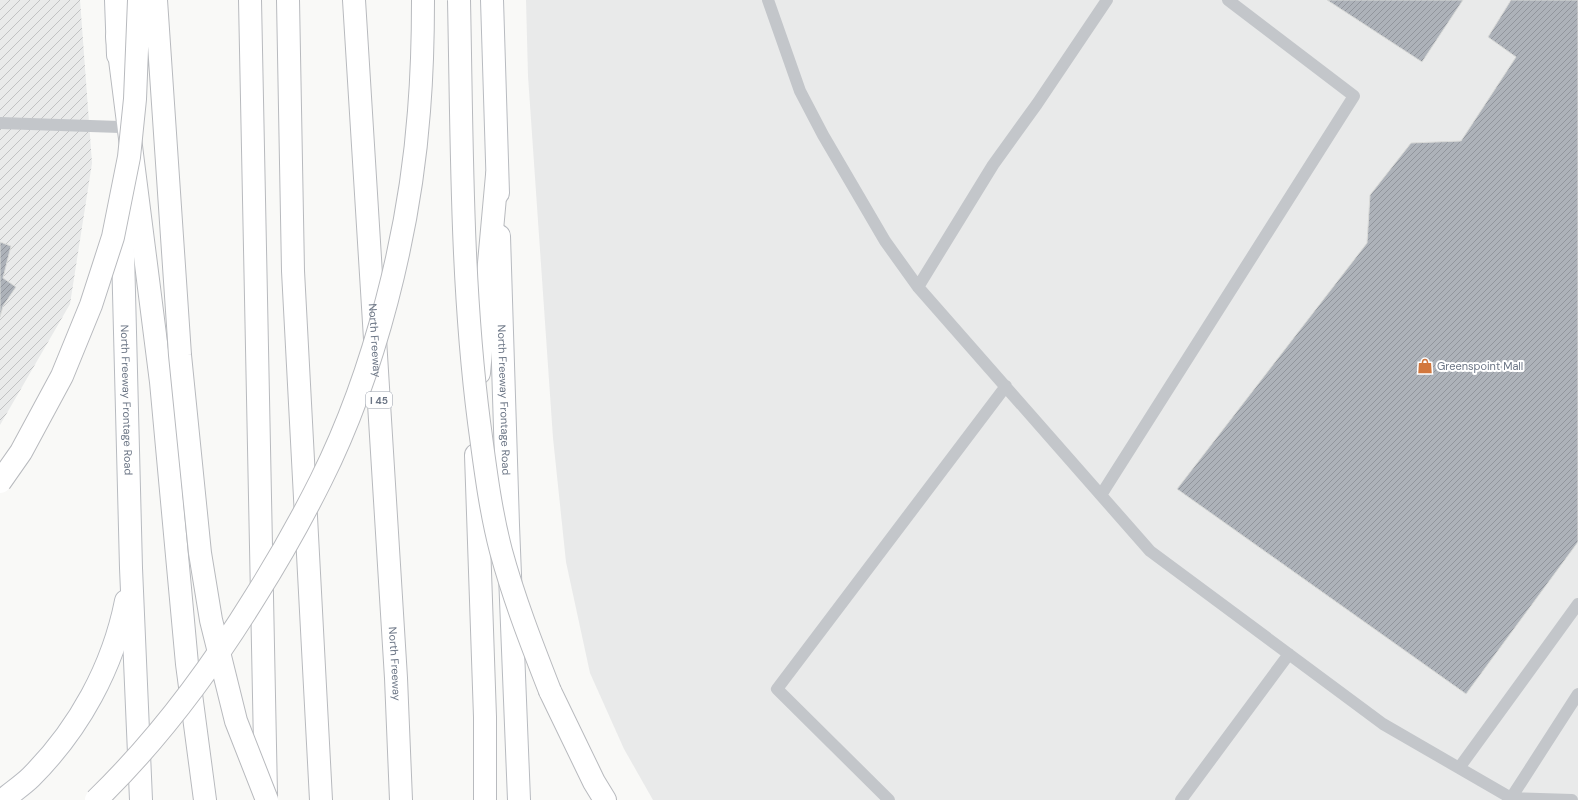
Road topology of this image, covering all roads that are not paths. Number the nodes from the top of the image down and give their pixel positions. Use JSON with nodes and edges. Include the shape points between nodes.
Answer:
{"nodes":[{"id":1,"x":116,"y":0,"type":"edge"},
{"id":2,"x":139,"y":0,"type":"edge"},
{"id":3,"x":156,"y":0,"type":"edge"},
{"id":4,"x":250,"y":0,"type":"edge"},
{"id":5,"x":288,"y":0,"type":"edge"},
{"id":6,"x":354,"y":0,"type":"edge"},
{"id":7,"x":423,"y":0,"type":"edge"},
{"id":8,"x":459,"y":0,"type":"edge"},
{"id":9,"x":492,"y":0,"type":"edge"},
{"id":10,"x":768,"y":0,"type":"edge"},
{"id":11,"x":1106,"y":0,"type":"edge"},
{"id":12,"x":1228,"y":0,"type":"edge"},
{"id":13,"x":117,"y":36,"type":"junction"},
{"id":14,"x":0,"y":123,"type":"edge"},
{"id":15,"x":120,"y":127,"type":"junction"},
{"id":16,"x":497,"y":175,"type":"junction"},
{"id":17,"x":918,"y":287,"type":"junction"},
{"id":18,"x":1006,"y":386,"type":"junction"},
{"id":19,"x":0,"y":482,"type":"edge"},
{"id":20,"x":1101,"y":495,"type":"junction"},
{"id":21,"x":131,"y":568,"type":"junction"},
{"id":22,"x":1578,"y":604,"type":"edge"},
{"id":23,"x":1289,"y":654,"type":"junction"},
{"id":24,"x":1578,"y":694,"type":"edge"},
{"id":25,"x":1459,"y":768,"type":"junction"},
{"id":26,"x":1511,"y":798,"type":"junction"},
{"id":27,"x":3,"y":800,"type":"edge"},
{"id":28,"x":96,"y":800,"type":"edge"},
{"id":29,"x":141,"y":800,"type":"edge"},
{"id":30,"x":205,"y":800,"type":"edge"},
{"id":31,"x":266,"y":800,"type":"edge"},
{"id":32,"x":321,"y":800,"type":"edge"},
{"id":33,"x":401,"y":800,"type":"edge"},
{"id":34,"x":484,"y":800,"type":"edge"},
{"id":35,"x":519,"y":800,"type":"edge"},
{"id":36,"x":605,"y":800,"type":"edge"},
{"id":37,"x":889,"y":800,"type":"edge"},
{"id":38,"x":1181,"y":800,"type":"edge"},
{"id":39,"x":1572,"y":800,"type":"edge"}],
"edges":[{"from":1,"to":13,"type":"main road","name":"North Freeway Frontage Road"},
{"from":2,"to":19,"type":"main road","bridge":true,"via":[[135,99],[129,157],[113,237],[91,305],[62,376],[21,452]]},
{"from":3,"to":31,"type":"main road","bridge":true,"via":[[180,355],[200,553],[211,620],[236,721]]},
{"from":4,"to":31,"type":"main road"},
{"from":5,"to":32,"type":"main road","via":[[293,270]]},
{"from":6,"to":33,"type":"main road","name":"North Freeway","number":"I 45","via":[[396,678]]},
{"from":7,"to":28,"type":"main road","bridge":true,"via":[[419,112],[408,204],[388,293],[361,385],[343,431],[322,480],[297,526],[207,672],[164,726]]},
{"from":8,"to":36,"type":"main road","bridge":true,"via":[[467,282],[473,375],[488,486],[501,550],[522,620],[550,691]]},
{"from":9,"to":16,"type":"main road","name":"North Freeway Frontage Road"},
{"from":10,"to":17,"type":"lane","via":[[800,91],[885,241]]},
{"from":11,"to":17,"type":"lane","via":[[993,165]]},
{"from":12,"to":20,"type":"lane","via":[[1354,96]]},
{"from":13,"to":15,"type":"main road","name":"North Freeway Frontage Road"},
{"from":13,"to":30,"type":"main road","via":[[161,382],[187,664]]},
{"from":14,"to":15,"type":"lane"},
{"from":15,"to":21,"type":"main road","name":"North Freeway Frontage Road"},
{"from":16,"to":34,"type":"main road","via":[[475,424],[485,718]]},
{"from":16,"to":35,"type":"main road","name":"North Freeway Frontage Road"},
{"from":17,"to":18,"type":"lane"},
{"from":18,"to":20,"type":"lane"},
{"from":18,"to":37,"type":"lane","via":[[777,689]]},
{"from":20,"to":23,"type":"lane","via":[[1150,551]]},
{"from":21,"to":27,"type":"main road","via":[[123,616],[108,664],[87,704],[62,743],[31,777]]},
{"from":21,"to":29,"type":"main road","name":"North Freeway Frontage Road"},
{"from":22,"to":25,"type":"lane"},
{"from":23,"to":25,"type":"lane","via":[[1383,724]]},
{"from":23,"to":38,"type":"lane"},
{"from":24,"to":26,"type":"lane"},
{"from":25,"to":26,"type":"lane"},
{"from":26,"to":39,"type":"lane"}]}
